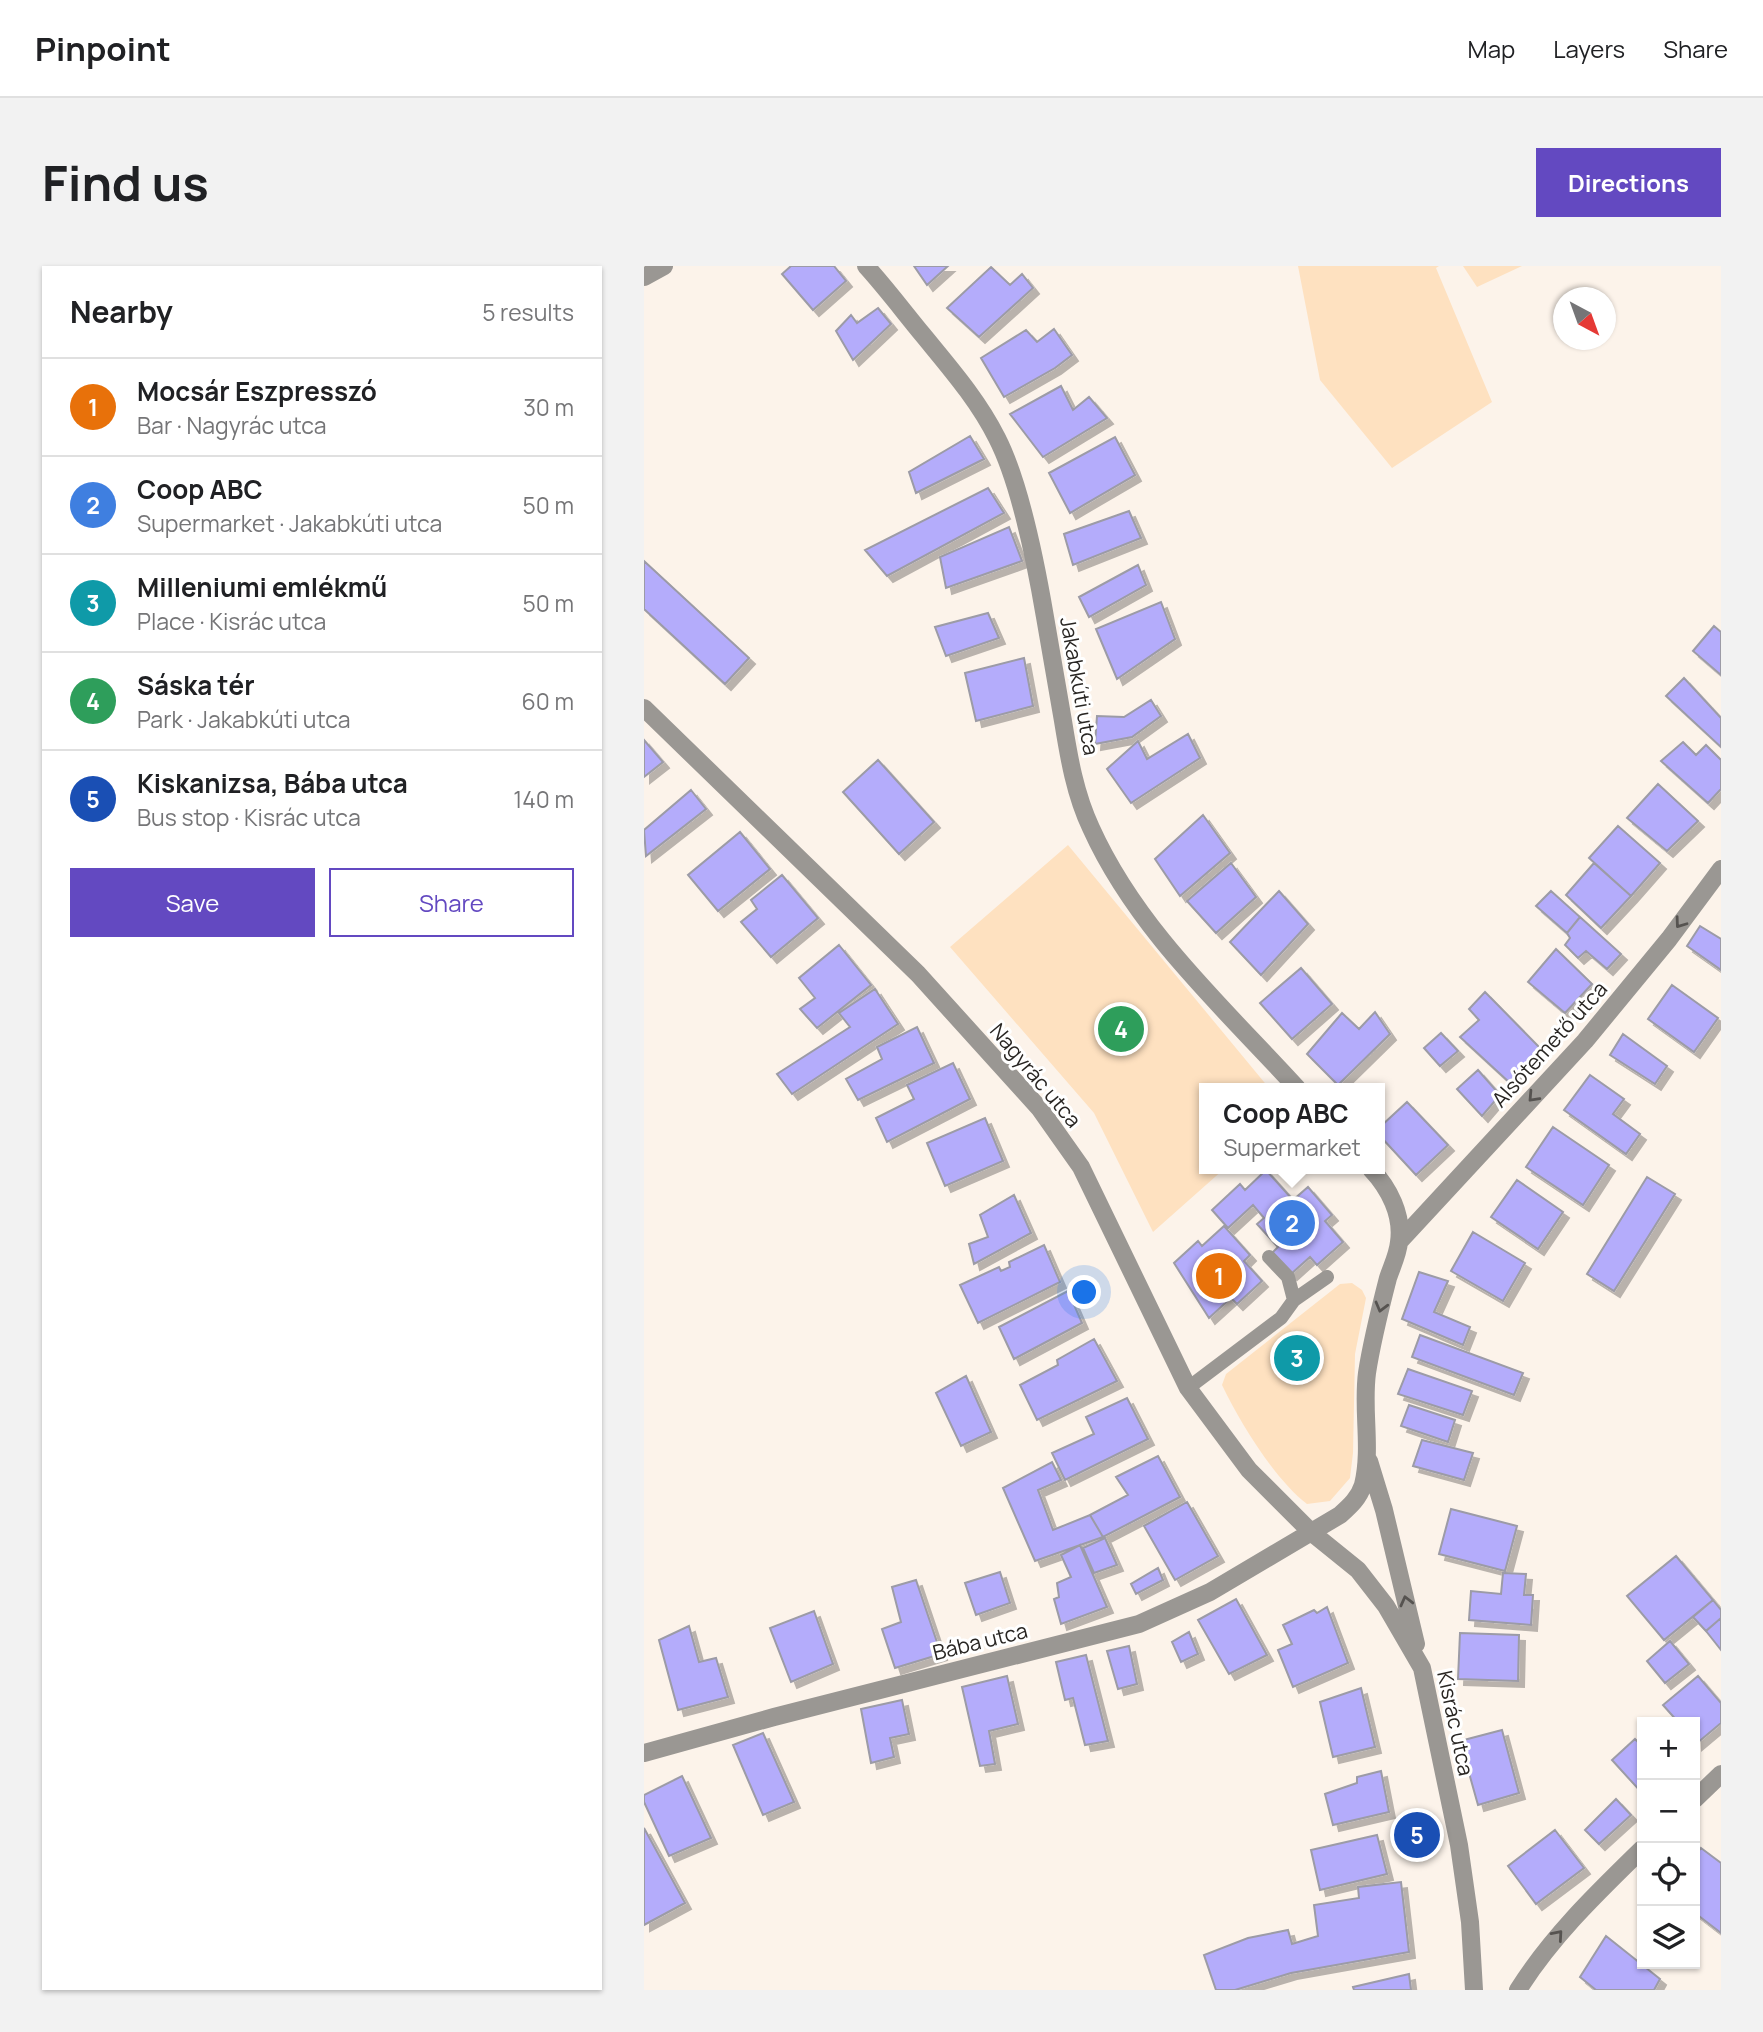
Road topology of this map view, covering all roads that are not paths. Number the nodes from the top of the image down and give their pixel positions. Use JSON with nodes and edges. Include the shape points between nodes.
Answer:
{"nodes":[{"id":1,"x":664,"y":266,"type":"edge"},
{"id":2,"x":866,"y":266,"type":"edge"},
{"id":3,"x":644,"y":277,"type":"edge"},
{"id":4,"x":644,"y":708,"type":"edge"},
{"id":5,"x":1721,"y":869,"type":"edge"},
{"id":6,"x":1292,"y":1083,"type":"edge"},
{"id":7,"x":1376,"y":1174,"type":"edge"},
{"id":8,"x":1399,"y":1242,"type":"junction"},
{"id":9,"x":1269,"y":1257,"type":"dead end"},
{"id":10,"x":1327,"y":1277,"type":"dead end"},
{"id":11,"x":1294,"y":1300,"type":"junction"},
{"id":12,"x":1188,"y":1388,"type":"junction"},
{"id":13,"x":1368,"y":1456,"type":"junction"},
{"id":14,"x":1311,"y":1532,"type":"junction"},
{"id":15,"x":1422,"y":1668,"type":"junction"},
{"id":16,"x":644,"y":1752,"type":"edge"},
{"id":17,"x":1721,"y":1774,"type":"edge"},
{"id":18,"x":1700,"y":1794,"type":"edge"},
{"id":19,"x":1637,"y":1854,"type":"edge"},
{"id":20,"x":1474,"y":1990,"type":"edge"},
{"id":21,"x":1518,"y":1990,"type":"edge"}],
"edges":[{"from":1,"to":3,"type":"street"},
{"from":2,"to":6,"type":"street","name":"Jakabkúti utca","via":[[953,370],[999,442],[1012,475],[1045,612],[1073,779],[1113,873],[1174,955]]},
{"from":4,"to":12,"type":"street","name":"Nagyrác utca","via":[[918,974],[1040,1109],[1090,1184]]},
{"from":5,"to":8,"type":"street","name":"Alsótemető utca","one_way":true,"via":[[1585,1041]]},
{"from":7,"to":8,"type":"street","via":[[1398,1217]]},
{"from":8,"to":13,"type":"street","one_way":true,"via":[[1366,1378]]},
{"from":9,"to":11,"type":"lane","via":[[1288,1277]]},
{"from":10,"to":11,"type":"lane"},
{"from":11,"to":12,"type":"lane","via":[[1281,1318]]},
{"from":12,"to":14,"type":"street","name":"Nagyrác utca","via":[[1249,1470]]},
{"from":13,"to":14,"type":"street","via":[[1362,1488],[1353,1504]]},
{"from":15,"to":13,"type":"street","one_way":true},
{"from":14,"to":15,"type":"street","name":"Kisrác utca","via":[[1373,1587]]},
{"from":14,"to":16,"type":"street","name":"Bába utca","via":[[1210,1592],[1139,1624]]},
{"from":15,"to":20,"type":"street","name":"Kisrác utca","via":[[1459,1845]]},
{"from":17,"to":18,"type":"street"},
{"from":21,"to":19,"type":"street","one_way":true,"via":[[1559,1934]]}]}
